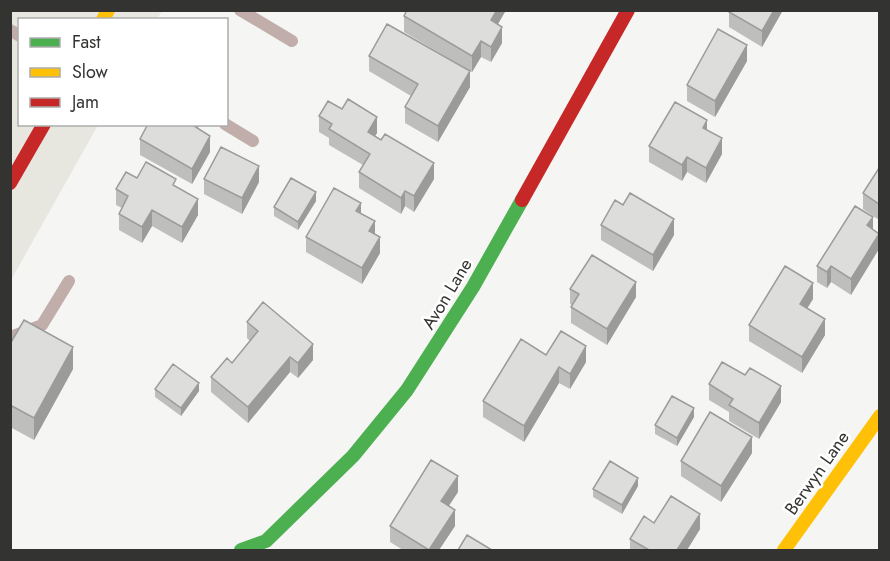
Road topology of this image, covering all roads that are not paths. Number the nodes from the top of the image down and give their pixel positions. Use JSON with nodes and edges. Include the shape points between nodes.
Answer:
{"nodes":[{"id":1,"x":240,"y":10,"type":"edge"},
{"id":2,"x":628,"y":10,"type":"edge"},
{"id":3,"x":292,"y":41,"type":"dead end"},
{"id":4,"x":43,"y":126,"type":"edge"},
{"id":5,"x":228,"y":126,"type":"edge"},
{"id":6,"x":253,"y":141,"type":"dead end"},
{"id":7,"x":10,"y":183,"type":"edge"},
{"id":8,"x":69,"y":281,"type":"dead end"},
{"id":9,"x":10,"y":337,"type":"edge"},
{"id":10,"x":879,"y":416,"type":"edge"},
{"id":11,"x":241,"y":550,"type":"edge"},
{"id":12,"x":784,"y":550,"type":"edge"}],
"edges":[{"from":1,"to":3,"type":"lane"},
{"from":2,"to":11,"type":"street","name":"Avon Lane","via":[[473,287],[407,390],[353,456],[266,542]]},
{"from":4,"to":7,"type":"street"},
{"from":5,"to":6,"type":"lane"},
{"from":8,"to":9,"type":"lane","via":[[42,325]]},
{"from":10,"to":12,"type":"street","name":"Berwyn Lane"}]}
